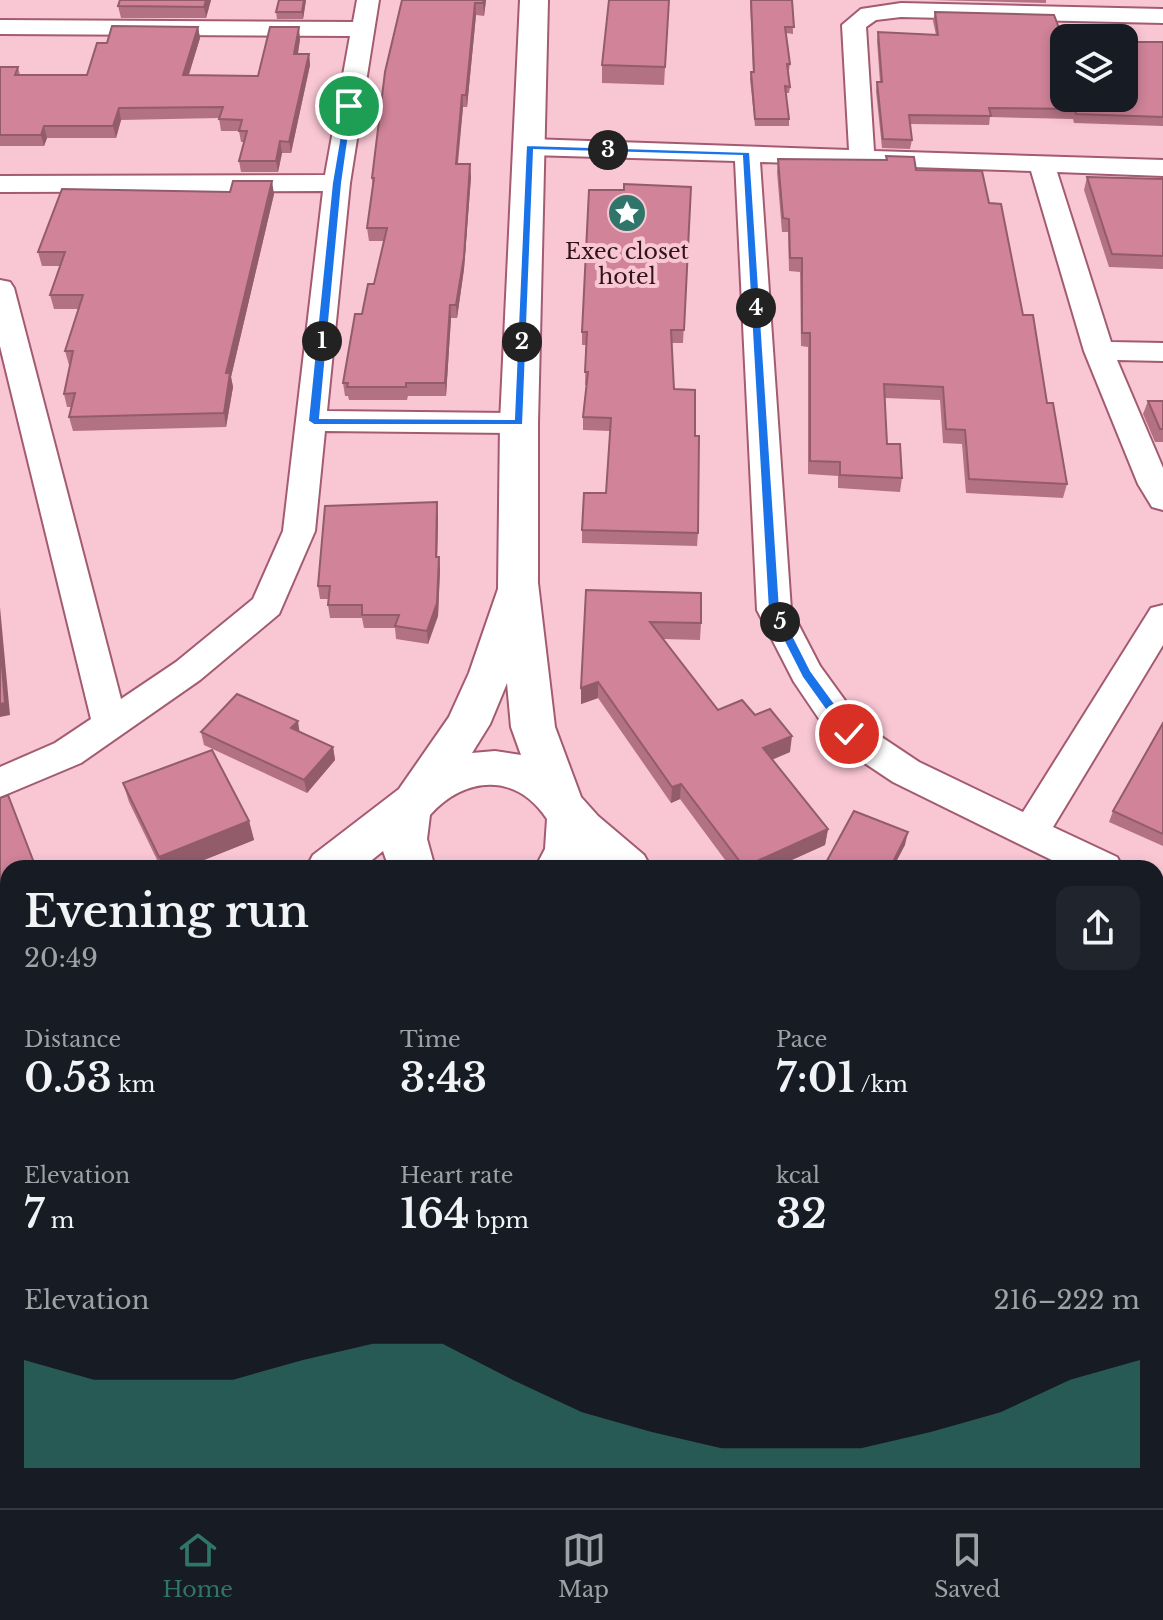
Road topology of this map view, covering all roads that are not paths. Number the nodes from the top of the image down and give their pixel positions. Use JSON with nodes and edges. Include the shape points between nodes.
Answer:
{"nodes":[{"id":1,"x":368,"y":0,"type":"edge"},
{"id":2,"x":534,"y":0,"type":"edge"},
{"id":3,"x":1163,"y":16,"type":"edge"},
{"id":4,"x":0,"y":27,"type":"edge"},
{"id":5,"x":361,"y":29,"type":"junction"},
{"id":6,"x":530,"y":147,"type":"junction"},
{"id":7,"x":747,"y":154,"type":"junction"},
{"id":8,"x":862,"y":157,"type":"junction"},
{"id":9,"x":1042,"y":164,"type":"junction"},
{"id":10,"x":1163,"y":168,"type":"edge"},
{"id":11,"x":337,"y":183,"type":"junction"},
{"id":12,"x":0,"y":184,"type":"edge"},
{"id":13,"x":0,"y":288,"type":"edge"},
{"id":14,"x":1099,"y":351,"type":"junction"},
{"id":15,"x":1163,"y":352,"type":"edge"},
{"id":16,"x":314,"y":421,"type":"junction"},
{"id":17,"x":519,"y":423,"type":"junction"},
{"id":18,"x":1163,"y":499,"type":"edge"},
{"id":19,"x":518,"y":583,"type":"junction"},
{"id":20,"x":1163,"y":617,"type":"edge"},
{"id":21,"x":110,"y":725,"type":"junction"},
{"id":22,"x":0,"y":783,"type":"edge"},
{"id":23,"x":415,"y":801,"type":"junction"},
{"id":24,"x":563,"y":805,"type":"junction"},
{"id":25,"x":1030,"y":833,"type":"junction"},
{"id":26,"x":339,"y":860,"type":"edge"},
{"id":27,"x":408,"y":860,"type":"edge"},
{"id":28,"x":564,"y":860,"type":"edge"},
{"id":29,"x":620,"y":860,"type":"edge"},
{"id":30,"x":1087,"y":860,"type":"edge"}],
"edges":[{"from":1,"to":5,"type":"street"},
{"from":2,"to":6,"type":"street"},
{"from":3,"to":8,"type":"street","via":[[901,10],[869,14],[854,25]]},
{"from":4,"to":5,"type":"street"},
{"from":5,"to":11,"type":"street"},
{"from":6,"to":7,"type":"street"},
{"from":6,"to":17,"type":"street"},
{"from":7,"to":8,"type":"street"},
{"from":7,"to":25,"type":"street","via":[[774,610],[806,673],[849,734],[906,772]]},
{"from":8,"to":9,"type":"street"},
{"from":9,"to":10,"type":"street"},
{"from":9,"to":14,"type":"street"},
{"from":11,"to":12,"type":"street"},
{"from":11,"to":16,"type":"street"},
{"from":13,"to":21,"type":"street"},
{"from":14,"to":15,"type":"street"},
{"from":14,"to":18,"type":"street"},
{"from":16,"to":17,"type":"street"},
{"from":16,"to":21,"type":"street","via":[[299,531],[267,606],[188,671]]},
{"from":17,"to":19,"type":"street"},
{"from":19,"to":23,"type":"street","via":[[468,724]]},
{"from":19,"to":24,"type":"street","via":[[533,727]]},
{"from":20,"to":25,"type":"street"},
{"from":21,"to":22,"type":"street","via":[[68,753]]},
{"from":23,"to":24,"type":"street","via":[[433,784],[458,772],[486,767],[539,780]]},
{"from":23,"to":26,"type":"street"},
{"from":23,"to":27,"type":"street","via":[[404,823],[402,846]]},
{"from":24,"to":28,"type":"street","via":[[572,838]]},
{"from":24,"to":29,"type":"street"},
{"from":25,"to":30,"type":"street"}]}
